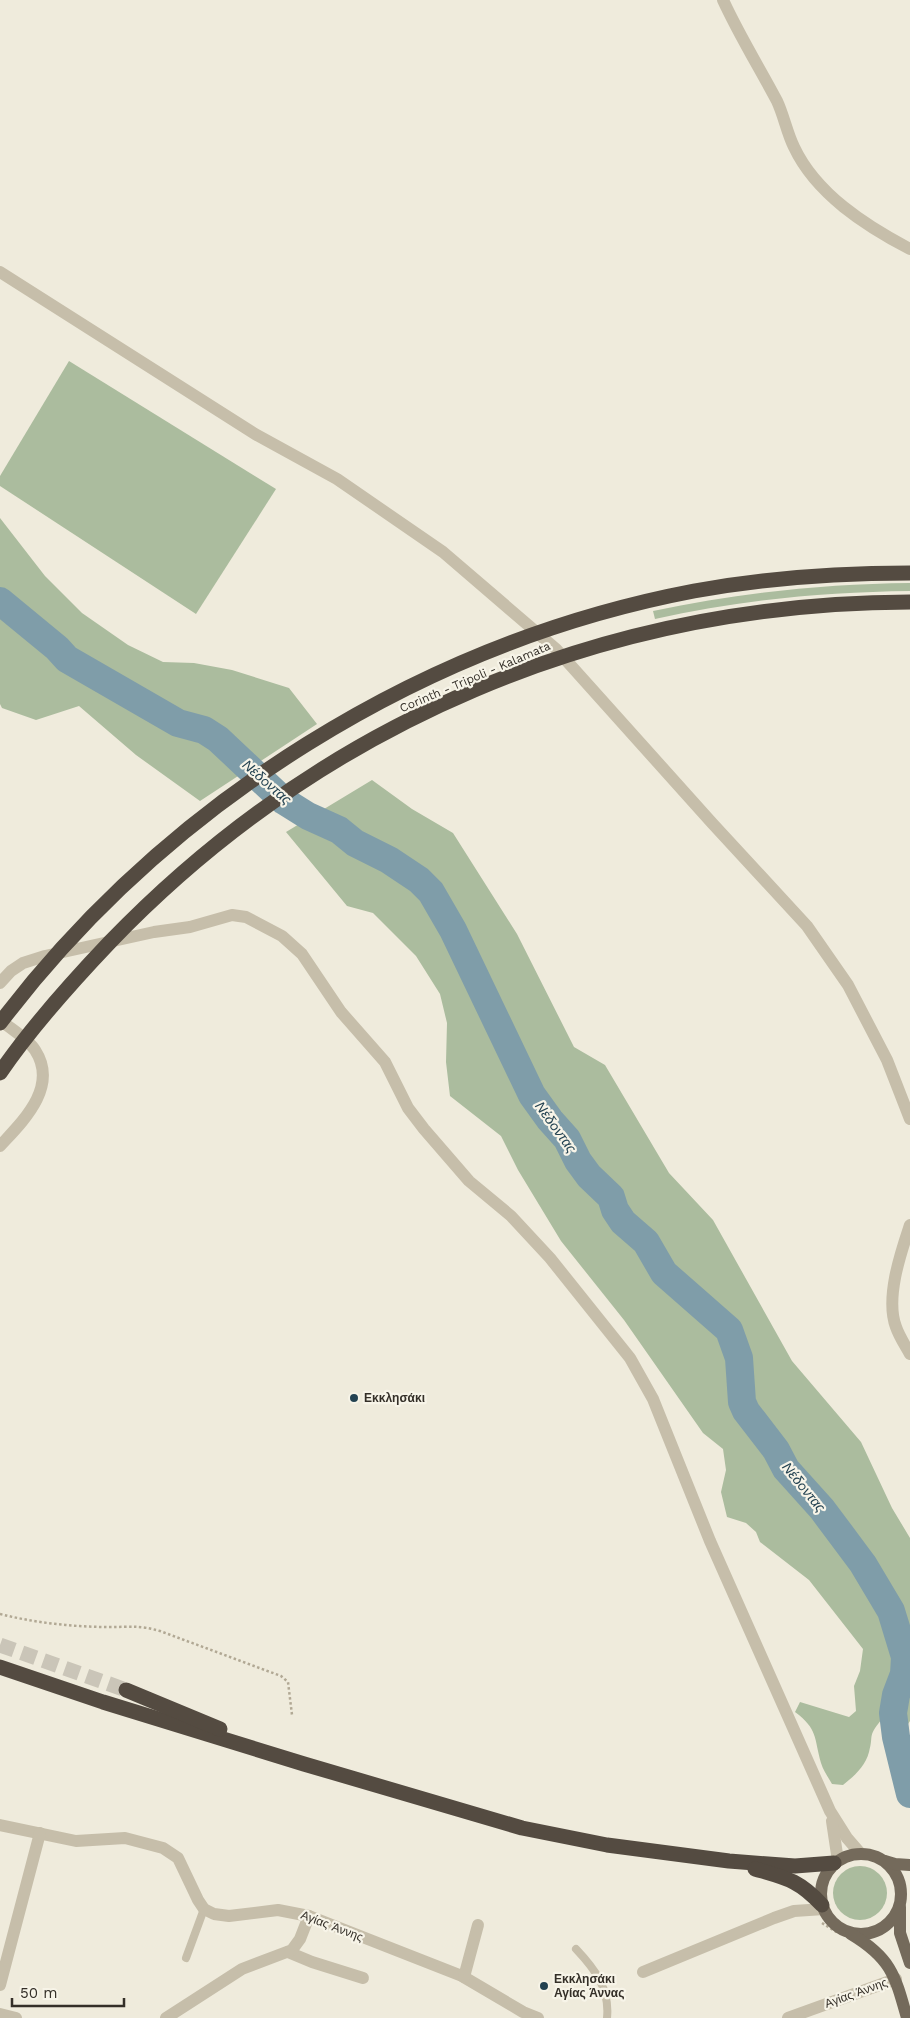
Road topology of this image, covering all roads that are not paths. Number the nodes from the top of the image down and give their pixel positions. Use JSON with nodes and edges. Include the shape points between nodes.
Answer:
{"nodes":[{"id":1,"x":723,"y":0,"type":"edge"},
{"id":2,"x":910,"y":249,"type":"edge"},
{"id":3,"x":0,"y":272,"type":"edge"},
{"id":4,"x":910,"y":572,"type":"edge"},
{"id":5,"x":910,"y":602,"type":"edge"},
{"id":6,"x":0,"y":983,"type":"edge"},
{"id":7,"x":0,"y":1021,"type":"edge"},
{"id":8,"x":3,"y":1068,"type":"edge"},
{"id":9,"x":910,"y":1119,"type":"edge"},
{"id":10,"x":0,"y":1146,"type":"edge"},
{"id":11,"x":910,"y":1225,"type":"edge"},
{"id":12,"x":910,"y":1354,"type":"edge"},
{"id":13,"x":0,"y":1667,"type":"edge"},
{"id":14,"x":126,"y":1690,"type":"tunnel mouth"},
{"id":15,"x":304,"y":1764,"type":"junction"},
{"id":16,"x":830,"y":1811,"type":"junction"},
{"id":17,"x":0,"y":1825,"type":"edge"},
{"id":18,"x":40,"y":1833,"type":"junction"},
{"id":19,"x":860,"y":1853,"type":"junction"},
{"id":20,"x":729,"y":1861,"type":"junction"},
{"id":21,"x":885,"y":1861,"type":"junction"},
{"id":22,"x":836,"y":1862,"type":"junction"},
{"id":23,"x":910,"y":1865,"type":"edge"},
{"id":24,"x":910,"y":1882,"type":"edge"},
{"id":25,"x":901,"y":1899,"type":"junction"},
{"id":26,"x":823,"y":1907,"type":"junction"},
{"id":27,"x":204,"y":1909,"type":"junction"},
{"id":28,"x":309,"y":1916,"type":"junction"},
{"id":29,"x":478,"y":1925,"type":"dead end"},
{"id":30,"x":845,"y":1934,"type":"junction"},
{"id":31,"x":576,"y":1949,"type":"dead end"},
{"id":32,"x":288,"y":1952,"type":"junction"},
{"id":33,"x":186,"y":1958,"type":"dead end"},
{"id":34,"x":910,"y":1963,"type":"edge"},
{"id":35,"x":643,"y":1972,"type":"dead end"},
{"id":36,"x":464,"y":1977,"type":"junction"},
{"id":37,"x":363,"y":1978,"type":"dead end"},
{"id":38,"x":896,"y":1979,"type":"junction"},
{"id":39,"x":0,"y":1985,"type":"edge"},
{"id":40,"x":0,"y":2014,"type":"edge"},
{"id":41,"x":16,"y":2018,"type":"edge"},
{"id":42,"x":166,"y":2018,"type":"edge"},
{"id":43,"x":538,"y":2018,"type":"edge"},
{"id":44,"x":607,"y":2018,"type":"edge"},
{"id":45,"x":788,"y":2018,"type":"edge"},
{"id":46,"x":906,"y":2018,"type":"edge"}],
"edges":[{"from":1,"to":2,"type":"street","via":[[778,103],[802,161],[849,212]]},
{"from":3,"to":9,"type":"street","via":[[255,434],[337,479],[443,552],[556,649],[807,926],[848,985],[887,1060]]},
{"from":4,"to":7,"type":"highway","name":"Corinth - Tripoli - Kalamata","via":[[780,579],[694,591],[650,601],[557,627],[460,665],[375,704],[292,753],[215,806],[138,874],[66,946]]},
{"from":5,"to":8,"type":"highway","name":"Corinth - Tripoli - Kalamata","via":[[786,608],[658,629],[570,653],[470,692],[389,730],[308,777],[234,829],[152,900],[89,964]]},
{"from":6,"to":16,"type":"street","via":[[23,963],[44,956],[190,927],[232,915],[246,917],[282,936],[302,954],[341,1012],[385,1062],[408,1108],[424,1129],[469,1181],[511,1216],[550,1258],[630,1358],[653,1399],[710,1542]]},
{"from":7,"to":10,"type":"street","via":[[34,1049],[42,1068],[42,1087],[34,1105]]},
{"from":11,"to":12,"type":"street","via":[[898,1262],[893,1302],[895,1325]]},
{"from":13,"to":15,"type":"highway"},
{"from":14,"to":15,"type":"highway"},
{"from":15,"to":20,"type":"highway","via":[[556,1836]]},
{"from":16,"to":19,"type":"street"},
{"from":16,"to":22,"type":"street"},
{"from":17,"to":18,"type":"street"},
{"from":18,"to":27,"type":"street","via":[[76,1841],[125,1838],[163,1848],[181,1862],[193,1893]]},
{"from":18,"to":39,"type":"street"},
{"from":19,"to":21,"type":"main road"},
{"from":19,"to":22,"type":"main road"},
{"from":20,"to":22,"type":"highway","via":[[795,1866]]},
{"from":20,"to":26,"type":"highway","via":[[792,1880],[807,1889]]},
{"from":21,"to":23,"type":"main road"},
{"from":21,"to":25,"type":"main road","via":[[900,1882]]},
{"from":22,"to":26,"type":"main road","via":[[822,1882]]},
{"from":24,"to":25,"type":"main road"},
{"from":25,"to":30,"type":"main road","via":[[896,1914],[882,1928],[861,1934]]},
{"from":25,"to":34,"type":"main road","via":[[900,1933]]},
{"from":26,"to":30,"type":"main road","via":[[833,1924]]},
{"from":26,"to":35,"type":"street","via":[[774,1918]]},
{"from":27,"to":28,"type":"street","name":"Αγίας Άννης","via":[[221,1916],[278,1910]]},
{"from":27,"to":33,"type":"lane"},
{"from":28,"to":32,"type":"street","via":[[297,1944]]},
{"from":28,"to":36,"type":"street","name":"Αγίας Άννης"},
{"from":29,"to":36,"type":"street"},
{"from":30,"to":38,"type":"main road","via":[[865,1942],[882,1958]]},
{"from":31,"to":44,"type":"lane","via":[[601,1981],[607,1998]]},
{"from":32,"to":37,"type":"street"},
{"from":32,"to":42,"type":"street","via":[[242,1969]]},
{"from":36,"to":43,"type":"street","name":"Αγίας Άννης"},
{"from":38,"to":45,"type":"street","name":"Αγίας Άννης"},
{"from":38,"to":46,"type":"main road"},
{"from":40,"to":41,"type":"street"}]}
